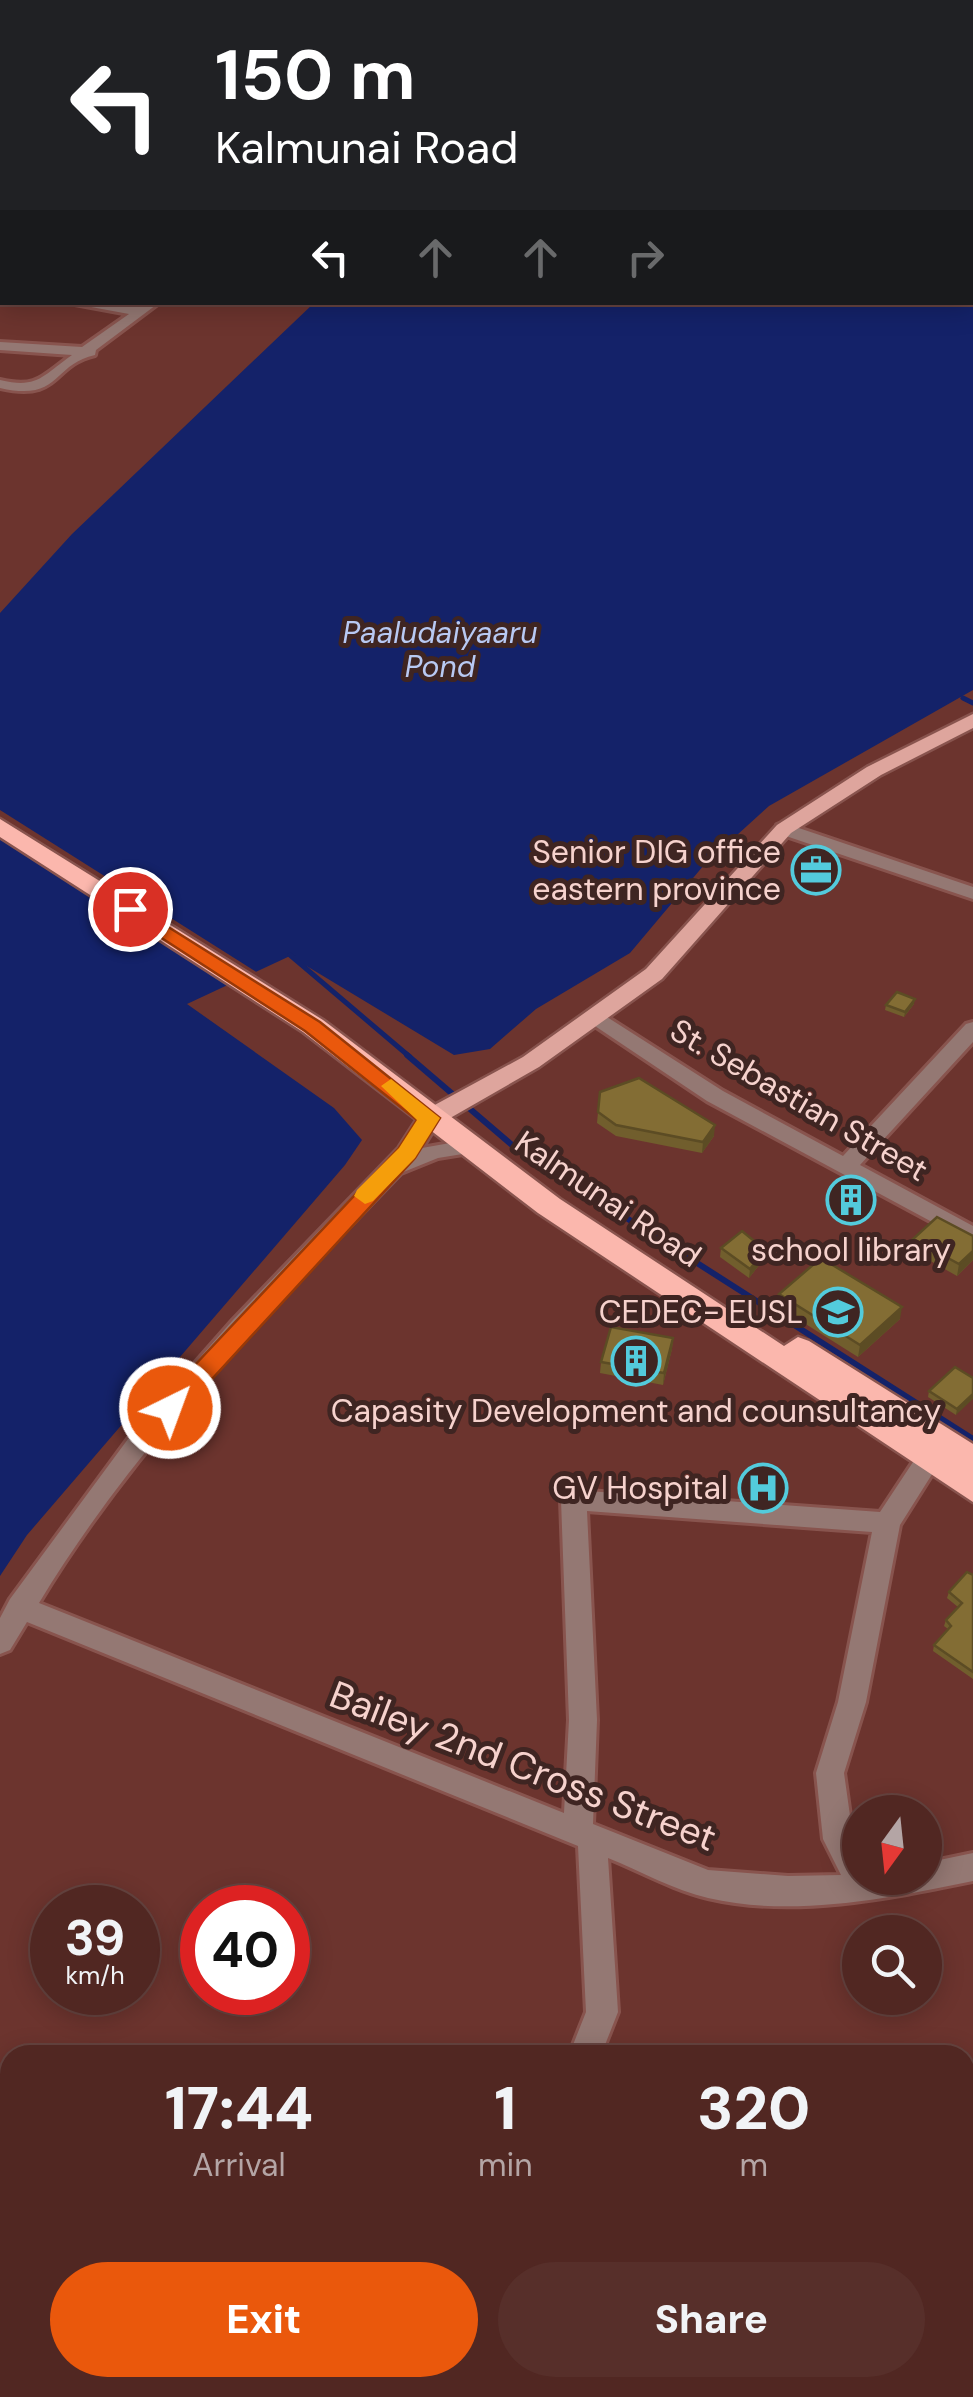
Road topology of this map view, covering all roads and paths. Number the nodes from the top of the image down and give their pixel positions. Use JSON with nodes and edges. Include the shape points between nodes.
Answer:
{"nodes":[{"id":1,"x":117,"y":305,"type":"edge"},
{"id":2,"x":148,"y":307,"type":"edge"},
{"id":3,"x":0,"y":346,"type":"edge"},
{"id":4,"x":90,"y":352,"type":"junction"},
{"id":5,"x":0,"y":384,"type":"edge"},
{"id":6,"x":973,"y":720,"type":"edge"},
{"id":7,"x":0,"y":818,"type":"edge"},
{"id":8,"x":0,"y":826,"type":"edge"},
{"id":9,"x":784,"y":829,"type":"junction"},
{"id":10,"x":973,"y":893,"type":"edge"},
{"id":11,"x":263,"y":989,"type":"junction"},
{"id":12,"x":596,"y":1016,"type":"junction"},
{"id":13,"x":973,"y":1029,"type":"edge"},
{"id":14,"x":965,"y":1053,"type":"edge"},
{"id":15,"x":428,"y":1110,"type":"junction"},
{"id":16,"x":466,"y":1148,"type":"junction"},
{"id":17,"x":846,"y":1167,"type":"junction"},
{"id":18,"x":390,"y":1171,"type":"junction"},
{"id":19,"x":973,"y":1236,"type":"edge"},
{"id":20,"x":928,"y":1460,"type":"junction"},
{"id":21,"x":973,"y":1460,"type":"edge"},
{"id":22,"x":973,"y":1488,"type":"edge"},
{"id":23,"x":886,"y":1523,"type":"junction"},
{"id":24,"x":20,"y":1607,"type":"junction"},
{"id":25,"x":0,"y":1642,"type":"edge"},
{"id":26,"x":585,"y":1833,"type":"junction"},
{"id":27,"x":842,"y":1846,"type":"edge"},
{"id":28,"x":973,"y":1867,"type":"edge"},
{"id":29,"x":942,"y":1873,"type":"edge"},
{"id":30,"x":842,"y":1890,"type":"edge"},
{"id":31,"x":589,"y":2045,"type":"edge"}],
"edges":[{"from":1,"to":2,"type":"street"},
{"from":2,"to":4,"type":"street"},
{"from":3,"to":4,"type":"street"},
{"from":4,"to":5,"type":"street","via":[[26,390]]},
{"from":6,"to":9,"type":"main road","via":[[874,771]]},
{"from":7,"to":11,"type":"highway"},
{"from":8,"to":11,"type":"highway"},
{"from":9,"to":10,"type":"street"},
{"from":9,"to":12,"type":"main road","via":[[654,974]]},
{"from":11,"to":15,"type":"highway","name":"Kalmunai Road"},
{"from":12,"to":15,"type":"main road","via":[[478,1092]]},
{"from":12,"to":17,"type":"street","name":"St. Sebastian Street","via":[[715,1096]]},
{"from":13,"to":14,"type":"street"},
{"from":14,"to":17,"type":"street"},
{"from":15,"to":16,"type":"highway","name":"Kalmunai Road"},
{"from":15,"to":18,"type":"street"},
{"from":15,"to":21,"type":"highway","name":"Kalmunai Road","via":[[532,1184]]},
{"from":16,"to":18,"type":"street","via":[[434,1150]]},
{"from":16,"to":20,"type":"highway","name":"Kalmunai Road"},
{"from":17,"to":19,"type":"street","name":"St. Sebastian Street"},
{"from":18,"to":24,"type":"street","via":[[147,1434]]},
{"from":20,"to":22,"type":"highway","name":"Kalmunai Road"},
{"from":20,"to":23,"type":"street"},
{"from":23,"to":26,"type":"street","via":[[574,1500]]},
{"from":23,"to":27,"type":"street","via":[[852,1702],[830,1774]]},
{"from":24,"to":25,"type":"street"},
{"from":24,"to":26,"type":"street","name":"Bailey 2nd Cross Street"},
{"from":26,"to":30,"type":"street","name":"Bailey 2nd Cross Street","via":[[706,1884],[774,1892]]},
{"from":26,"to":31,"type":"street","via":[[602,2012]]},
{"from":28,"to":29,"type":"street","name":"Bailey 2nd Cross Street"}]}
